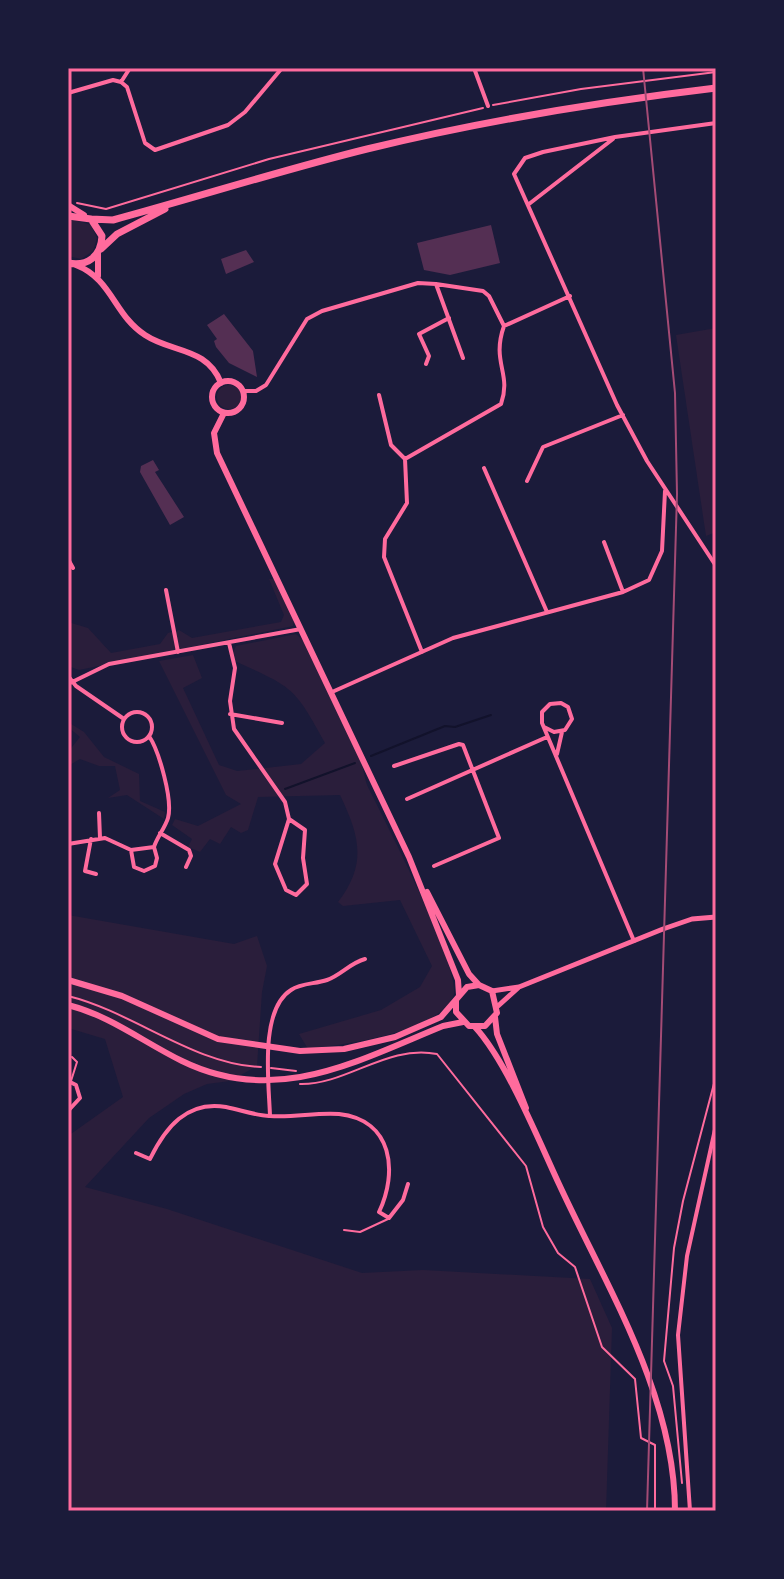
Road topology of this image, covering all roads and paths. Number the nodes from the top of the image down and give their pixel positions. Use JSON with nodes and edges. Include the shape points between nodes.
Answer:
{"nodes":[{"id":1,"x":130,"y":68,"type":"edge"},
{"id":2,"x":282,"y":68,"type":"edge"},
{"id":3,"x":474,"y":68,"type":"edge"},
{"id":4,"x":716,"y":72,"type":"edge"},
{"id":5,"x":121,"y":82,"type":"junction"},
{"id":6,"x":716,"y":88,"type":"edge"},
{"id":7,"x":68,"y":93,"type":"edge"},
{"id":8,"x":488,"y":106,"type":"junction"},
{"id":9,"x":716,"y":123,"type":"edge"},
{"id":10,"x":615,"y":137,"type":"junction"},
{"id":11,"x":69,"y":203,"type":"edge"},
{"id":12,"x":172,"y":205,"type":"junction"},
{"id":13,"x":528,"y":205,"type":"junction"},
{"id":14,"x":68,"y":216,"type":"edge"},
{"id":15,"x":87,"y":217,"type":"junction"},
{"id":16,"x":99,"y":252,"type":"junction"},
{"id":17,"x":72,"y":264,"type":"edge"},
{"id":18,"x":98,"y":276,"type":"junction"},
{"id":19,"x":436,"y":284,"type":"junction"},
{"id":20,"x":570,"y":296,"type":"junction"},
{"id":21,"x":449,"y":318,"type":"junction"},
{"id":22,"x":504,"y":326,"type":"junction"},
{"id":23,"x":463,"y":358,"type":"dead end"},
{"id":24,"x":426,"y":364,"type":"dead end"},
{"id":25,"x":221,"y":383,"type":"junction"},
{"id":26,"x":243,"y":391,"type":"junction"},
{"id":27,"x":379,"y":395,"type":"dead end"},
{"id":28,"x":224,"y":413,"type":"junction"},
{"id":29,"x":623,"y":415,"type":"junction"},
{"id":30,"x":405,"y":459,"type":"junction"},
{"id":31,"x":484,"y":468,"type":"dead end"},
{"id":32,"x":527,"y":481,"type":"dead end"},
{"id":33,"x":665,"y":490,"type":"junction"},
{"id":34,"x":604,"y":542,"type":"dead end"},
{"id":35,"x":68,"y":559,"type":"edge"},
{"id":36,"x":716,"y":566,"type":"edge"},
{"id":37,"x":73,"y":568,"type":"dead end"},
{"id":38,"x":166,"y":590,"type":"dead end"},
{"id":39,"x":623,"y":592,"type":"junction"},
{"id":40,"x":547,"y":612,"type":"junction"},
{"id":41,"x":303,"y":628,"type":"junction"},
{"id":42,"x":229,"y":643,"type":"junction"},
{"id":43,"x":178,"y":652,"type":"junction"},
{"id":44,"x":422,"y":652,"type":"junction"},
{"id":45,"x":69,"y":680,"type":"edge"},
{"id":46,"x":332,"y":692,"type":"junction"},
{"id":47,"x":230,"y":714,"type":"junction"},
{"id":48,"x":124,"y":719,"type":"junction"},
{"id":49,"x":282,"y":723,"type":"dead end"},
{"id":50,"x":544,"y":727,"type":"junction"},
{"id":51,"x":562,"y":732,"type":"junction"},
{"id":52,"x":149,"y":736,"type":"junction"},
{"id":53,"x":547,"y":737,"type":"junction"},
{"id":54,"x":557,"y":760,"type":"junction"},
{"id":55,"x":394,"y":766,"type":"dead end"},
{"id":56,"x":472,"y":769,"type":"junction"},
{"id":57,"x":407,"y":799,"type":"dead end"},
{"id":58,"x":99,"y":813,"type":"dead end"},
{"id":59,"x":289,"y":819,"type":"junction"},
{"id":60,"x":160,"y":833,"type":"junction"},
{"id":61,"x":100,"y":838,"type":"junction"},
{"id":62,"x":91,"y":839,"type":"junction"},
{"id":63,"x":68,"y":844,"type":"edge"},
{"id":64,"x":154,"y":847,"type":"junction"},
{"id":65,"x":131,"y":850,"type":"junction"},
{"id":66,"x":409,"y":857,"type":"junction"},
{"id":67,"x":434,"y":866,"type":"dead end"},
{"id":68,"x":186,"y":867,"type":"dead end"},
{"id":69,"x":96,"y":874,"type":"dead end"},
{"id":70,"x":716,"y":917,"type":"edge"},
{"id":71,"x":634,"y":941,"type":"junction"},
{"id":72,"x":365,"y":959,"type":"dead end"},
{"id":73,"x":68,"y":980,"type":"edge"},
{"id":74,"x":479,"y":985,"type":"junction"},
{"id":75,"x":519,"y":987,"type":"junction"},
{"id":76,"x":492,"y":991,"type":"junction"},
{"id":77,"x":68,"y":996,"type":"edge"},
{"id":78,"x":457,"y":998,"type":"junction"},
{"id":79,"x":68,"y":1005,"type":"edge"},
{"id":80,"x":498,"y":1006,"type":"junction"},
{"id":81,"x":495,"y":1017,"type":"junction"},
{"id":82,"x":463,"y":1022,"type":"junction"},
{"id":83,"x":475,"y":1027,"type":"junction"},
{"id":84,"x":266,"y":1049,"type":"junction"},
{"id":85,"x":72,"y":1057,"type":"dead end"},
{"id":86,"x":269,"y":1068,"type":"junction"},
{"id":87,"x":298,"y":1079,"type":"junction"},
{"id":88,"x":269,"y":1080,"type":"junction"},
{"id":89,"x":69,"y":1081,"type":"edge"},
{"id":90,"x":68,"y":1111,"type":"edge"},
{"id":91,"x":270,"y":1116,"type":"junction"},
{"id":92,"x":716,"y":1125,"type":"edge"},
{"id":93,"x":536,"y":1134,"type":"junction"},
{"id":94,"x":136,"y":1153,"type":"dead end"},
{"id":95,"x":408,"y":1184,"type":"dead end"},
{"id":96,"x":389,"y":1218,"type":"junction"},
{"id":97,"x":344,"y":1230,"type":"dead end"},
{"id":98,"x":655,"y":1511,"type":"edge"},
{"id":99,"x":675,"y":1511,"type":"edge"},
{"id":100,"x":690,"y":1511,"type":"edge"}],
"edges":[{"from":1,"to":5,"type":"street"},
{"from":2,"to":5,"type":"street","via":[[228,125],[155,150],[145,143]]},
{"from":3,"to":8,"type":"street"},
{"from":4,"to":8,"type":"path"},
{"from":5,"to":7,"type":"street"},
{"from":6,"to":12,"type":"main road","via":[[466,127],[294,168]]},
{"from":8,"to":11,"type":"path","via":[[292,153],[106,209]]},
{"from":9,"to":10,"type":"street"},
{"from":10,"to":13,"type":"street"},
{"from":10,"to":13,"type":"street","via":[[525,158],[514,174]]},
{"from":11,"to":15,"type":"main road"},
{"from":12,"to":15,"type":"main road","via":[[113,220]]},
{"from":12,"to":16,"type":"main road","via":[[117,234]]},
{"from":13,"to":20,"type":"street"},
{"from":14,"to":15,"type":"main road"},
{"from":15,"to":16,"type":"main road","via":[[102,236]]},
{"from":16,"to":17,"type":"main road","via":[[88,262]]},
{"from":16,"to":18,"type":"main road"},
{"from":17,"to":18,"type":"main road"},
{"from":18,"to":25,"type":"main road","via":[[137,329],[204,359]]},
{"from":19,"to":21,"type":"street"},
{"from":19,"to":22,"type":"street","via":[[483,291]]},
{"from":19,"to":26,"type":"street","via":[[418,283],[317,312],[307,319],[266,385]]},
{"from":20,"to":22,"type":"street"},
{"from":20,"to":29,"type":"street"},
{"from":21,"to":23,"type":"street"},
{"from":21,"to":24,"type":"street","via":[[419,334],[429,356]]},
{"from":22,"to":30,"type":"street","via":[[497,358],[506,383],[501,404]]},
{"from":25,"to":26,"type":"main road","via":[[234,382]]},
{"from":25,"to":28,"type":"main road","via":[[212,400]]},
{"from":26,"to":28,"type":"main road","via":[[241,407]]},
{"from":27,"to":30,"type":"street","via":[[391,445]]},
{"from":28,"to":41,"type":"main road","via":[[216,422],[214,444]]},
{"from":29,"to":32,"type":"street","via":[[543,447]]},
{"from":29,"to":33,"type":"street"},
{"from":30,"to":44,"type":"street","via":[[407,503],[385,539],[384,557]]},
{"from":31,"to":40,"type":"street"},
{"from":33,"to":36,"type":"street"},
{"from":33,"to":39,"type":"street","via":[[657,569],[649,580]]},
{"from":34,"to":39,"type":"street"},
{"from":35,"to":37,"type":"street"},
{"from":38,"to":43,"type":"street"},
{"from":39,"to":40,"type":"street"},
{"from":40,"to":44,"type":"street"},
{"from":41,"to":42,"type":"street"},
{"from":41,"to":46,"type":"main road"},
{"from":42,"to":43,"type":"street"},
{"from":42,"to":47,"type":"street","via":[[235,668]]},
{"from":43,"to":45,"type":"street","via":[[109,664]]},
{"from":44,"to":46,"type":"street"},
{"from":45,"to":48,"type":"street"},
{"from":46,"to":66,"type":"main road"},
{"from":47,"to":49,"type":"street"},
{"from":47,"to":59,"type":"street","via":[[236,732],[285,802]]},
{"from":48,"to":52,"type":"street","via":[[123,734],[130,741]]},
{"from":48,"to":52,"type":"street","via":[[144,714],[152,727]]},
{"from":50,"to":51,"type":"street"},
{"from":50,"to":51,"type":"street","via":[[544,709],[561,703],[572,715]]},
{"from":50,"to":53,"type":"street"},
{"from":51,"to":54,"type":"street"},
{"from":52,"to":60,"type":"street","via":[[157,748],[169,805]]},
{"from":53,"to":54,"type":"street"},
{"from":53,"to":56,"type":"street"},
{"from":54,"to":71,"type":"street"},
{"from":55,"to":56,"type":"street","via":[[459,744]]},
{"from":56,"to":57,"type":"street"},
{"from":56,"to":67,"type":"street","via":[[499,838]]},
{"from":58,"to":61,"type":"street"},
{"from":59,"to":59,"type":"street","via":[[306,833],[307,884],[296,895],[286,890],[275,864]]},
{"from":60,"to":64,"type":"street"},
{"from":60,"to":68,"type":"street","via":[[189,850]]},
{"from":61,"to":62,"type":"street"},
{"from":61,"to":65,"type":"street"},
{"from":62,"to":63,"type":"street"},
{"from":62,"to":69,"type":"street","via":[[85,871]]},
{"from":64,"to":65,"type":"street"},
{"from":64,"to":65,"type":"street","via":[[155,866],[144,871],[134,867]]},
{"from":66,"to":74,"type":"main road"},
{"from":66,"to":78,"type":"main road","via":[[458,980]]},
{"from":70,"to":71,"type":"street","via":[[692,919]]},
{"from":71,"to":75,"type":"street"},
{"from":72,"to":84,"type":"street","via":[[330,979],[285,994]]},
{"from":73,"to":84,"type":"main road","via":[[122,996],[203,1034]]},
{"from":74,"to":76,"type":"main road"},
{"from":74,"to":78,"type":"main road","via":[[467,987]]},
{"from":75,"to":76,"type":"street"},
{"from":75,"to":80,"type":"street"},
{"from":76,"to":80,"type":"main road"},
{"from":77,"to":86,"type":"path","via":[[127,1016],[227,1062]]},
{"from":78,"to":82,"type":"main road","via":[[456,1012]]},
{"from":78,"to":84,"type":"main road","via":[[441,1017],[371,1043],[320,1051]]},
{"from":79,"to":88,"type":"main road","via":[[113,1021],[184,1062],[214,1073]]},
{"from":80,"to":81,"type":"main road"},
{"from":81,"to":83,"type":"main road"},
{"from":81,"to":93,"type":"main road"},
{"from":82,"to":83,"type":"main road"},
{"from":82,"to":87,"type":"main road","via":[[342,1069]]},
{"from":83,"to":93,"type":"main road"},
{"from":84,"to":86,"type":"street"},
{"from":85,"to":89,"type":"lane","via":[[77,1062]]},
{"from":86,"to":87,"type":"path","via":[[292,1068]]},
{"from":86,"to":88,"type":"street"},
{"from":87,"to":88,"type":"main road"},
{"from":87,"to":98,"type":"path","via":[[304,1085],[400,1054],[437,1054],[482,1115],[509,1141],[530,1175],[547,1236],[575,1267],[602,1347],[635,1379],[641,1438],[655,1445]]},
{"from":88,"to":91,"type":"street"},
{"from":89,"to":90,"type":"street","via":[[80,1098]]},
{"from":91,"to":94,"type":"street","via":[[225,1107],[194,1109],[168,1129],[150,1159]]},
{"from":91,"to":96,"type":"street","via":[[338,1114],[376,1131],[390,1163],[392,1178],[379,1212]]},
{"from":92,"to":100,"type":"street","via":[[689,1242],[678,1335]]},
{"from":93,"to":99,"type":"main road","via":[[651,1386],[668,1449]]},
{"from":95,"to":96,"type":"street"},
{"from":96,"to":97,"type":"lane","via":[[360,1232]]}]}
